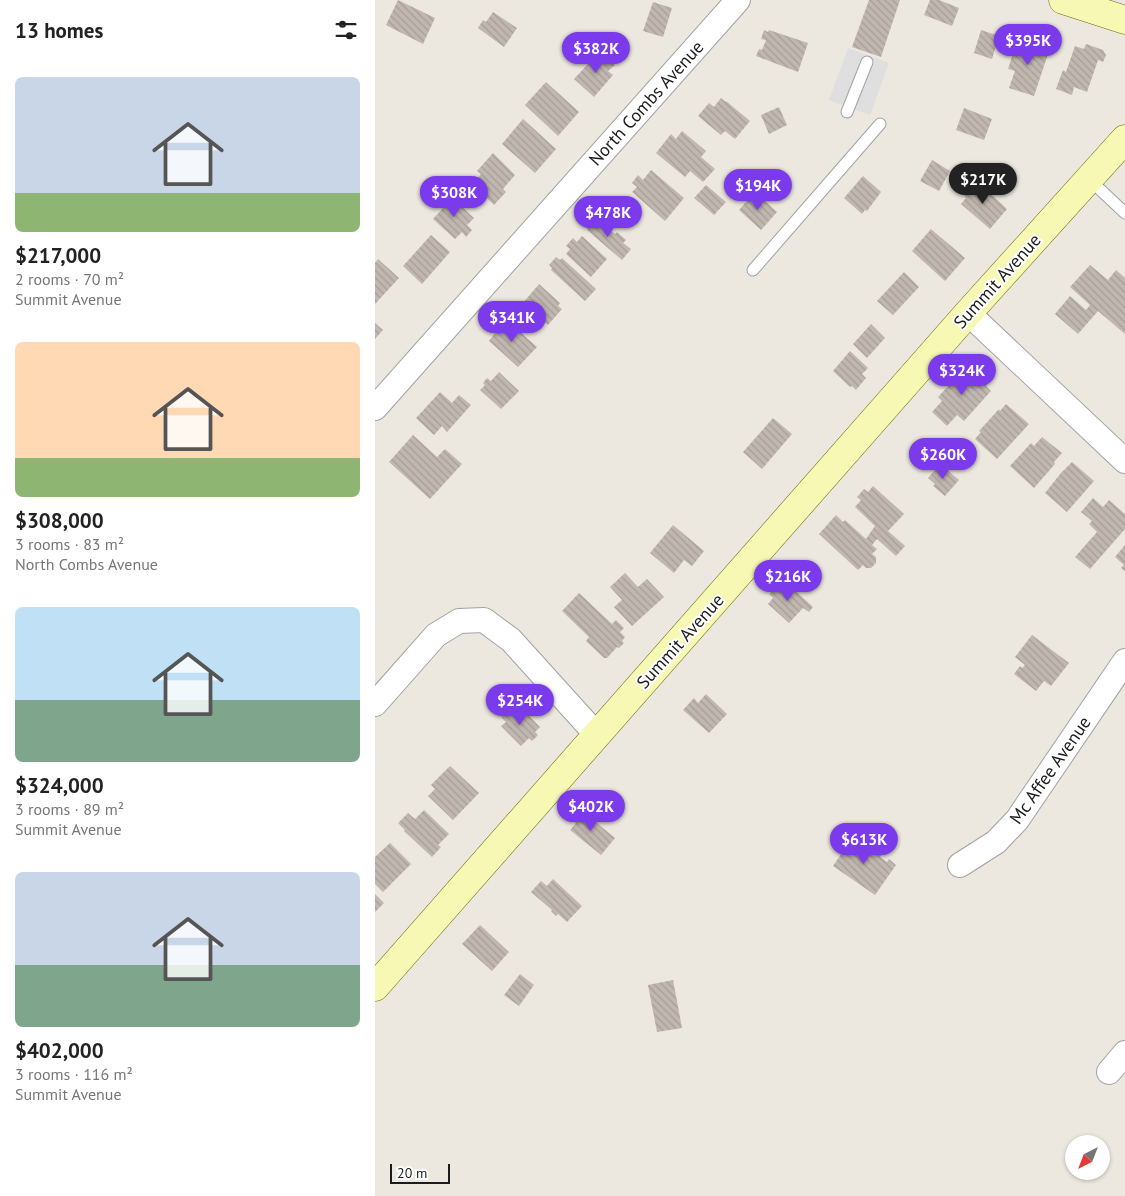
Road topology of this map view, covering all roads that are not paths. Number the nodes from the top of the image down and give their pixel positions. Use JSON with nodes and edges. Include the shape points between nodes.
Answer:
{"nodes":[{"id":1,"x":738,"y":0,"type":"edge"},
{"id":2,"x":1063,"y":0,"type":"edge"},
{"id":3,"x":1125,"y":20,"type":"edge"},
{"id":4,"x":867,"y":62,"type":"dead end"},
{"id":5,"x":847,"y":112,"type":"dead end"},
{"id":6,"x":880,"y":124,"type":"dead end"},
{"id":7,"x":1125,"y":139,"type":"edge"},
{"id":8,"x":1089,"y":179,"type":"junction"},
{"id":9,"x":1125,"y":213,"type":"edge"},
{"id":10,"x":753,"y":270,"type":"dead end"},
{"id":11,"x":968,"y":313,"type":"junction"},
{"id":12,"x":375,"y":408,"type":"edge"},
{"id":13,"x":1125,"y":461,"type":"edge"},
{"id":14,"x":1125,"y":661,"type":"edge"},
{"id":15,"x":375,"y":704,"type":"edge"},
{"id":16,"x":596,"y":734,"type":"junction"},
{"id":17,"x":960,"y":865,"type":"dead end"},
{"id":18,"x":375,"y":987,"type":"edge"},
{"id":19,"x":1125,"y":1053,"type":"edge"},
{"id":20,"x":1109,"y":1072,"type":"dead end"}],
"edges":[{"from":1,"to":12,"type":"street","name":"North Combs Avenue"},
{"from":2,"to":3,"type":"street"},
{"from":4,"to":5,"type":"lane"},
{"from":6,"to":10,"type":"lane"},
{"from":7,"to":8,"type":"street","name":"Summit Avenue"},
{"from":8,"to":9,"type":"lane"},
{"from":8,"to":11,"type":"street","name":"Summit Avenue"},
{"from":11,"to":13,"type":"street"},
{"from":11,"to":16,"type":"street","name":"Summit Avenue","via":[[695,626]]},
{"from":14,"to":17,"type":"street","name":"Mc Affee Avenue","via":[[1017,820],[996,842]]},
{"from":15,"to":16,"type":"street","via":[[436,635],[459,620],[483,620],[511,640]]},
{"from":16,"to":18,"type":"street","name":"Summit Avenue"},
{"from":19,"to":20,"type":"street"}]}
